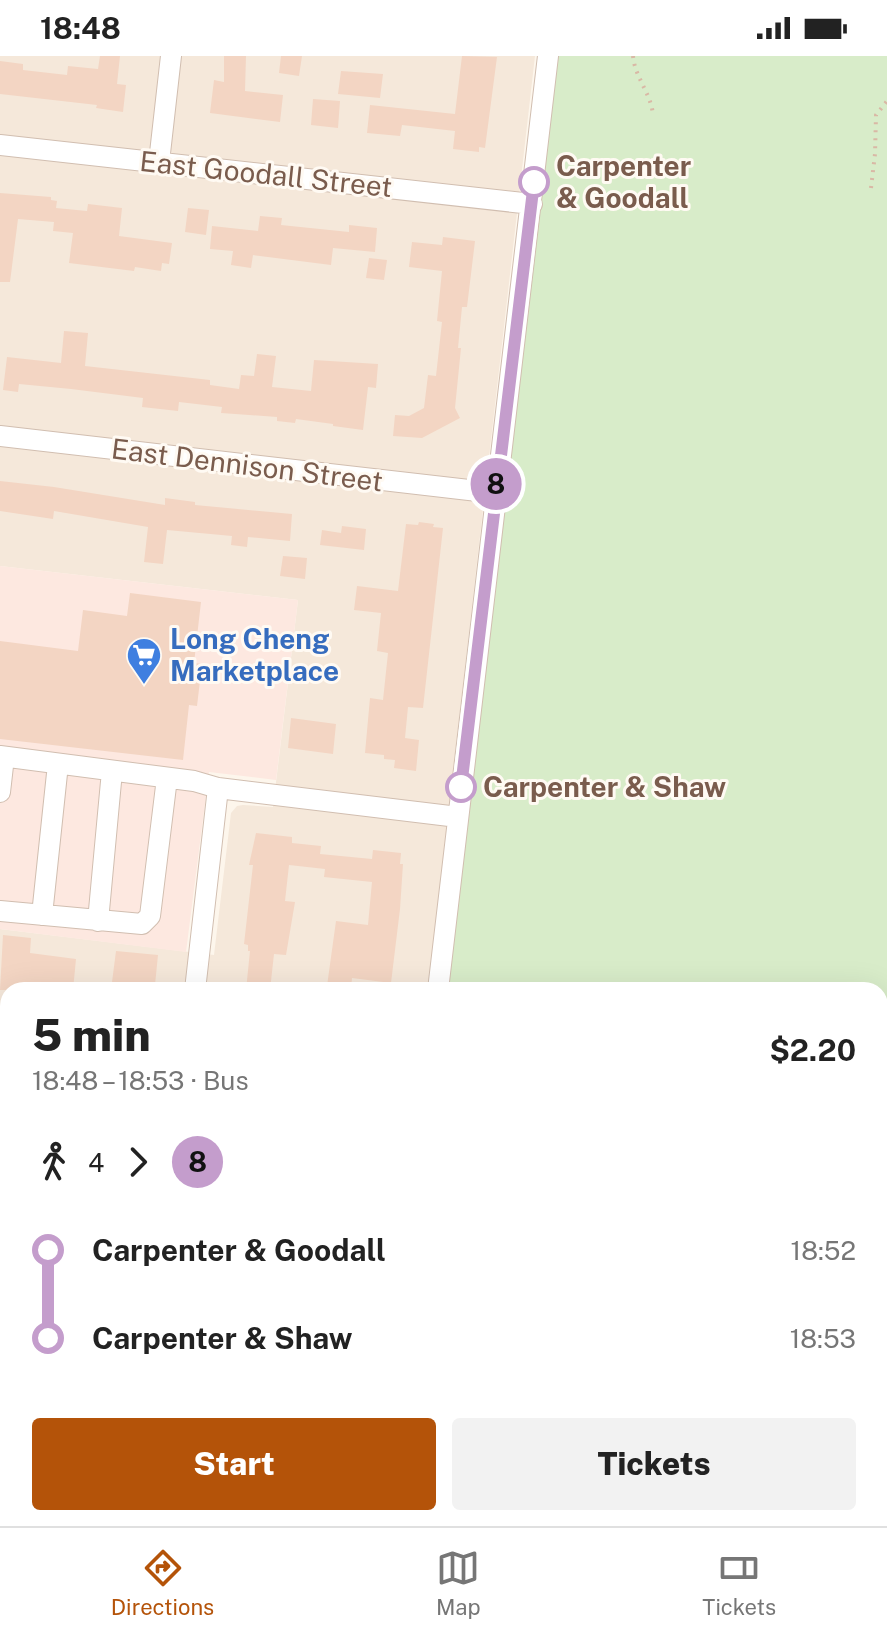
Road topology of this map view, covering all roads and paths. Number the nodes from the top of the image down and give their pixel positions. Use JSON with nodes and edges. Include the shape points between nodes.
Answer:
{"nodes":[{"id":1,"x":171,"y":56,"type":"edge"},
{"id":2,"x":548,"y":56,"type":"edge"},
{"id":3,"x":633,"y":56,"type":"edge"},
{"id":4,"x":887,"y":101,"type":"edge"},
{"id":5,"x":653,"y":115,"type":"dead end"},
{"id":6,"x":0,"y":145,"type":"edge"},
{"id":7,"x":159,"y":162,"type":"junction"},
{"id":8,"x":871,"y":188,"type":"dead end"},
{"id":9,"x":532,"y":204,"type":"junction"},
{"id":10,"x":0,"y":436,"type":"edge"},
{"id":11,"x":495,"y":493,"type":"junction"},
{"id":12,"x":2,"y":757,"type":"edge"},
{"id":13,"x":58,"y":764,"type":"junction"},
{"id":14,"x":112,"y":771,"type":"junction"},
{"id":15,"x":167,"y":778,"type":"junction"},
{"id":16,"x":218,"y":788,"type":"junction"},
{"id":17,"x":0,"y":792,"type":"edge"},
{"id":18,"x":458,"y":817,"type":"junction"},
{"id":19,"x":0,"y":911,"type":"edge"},
{"id":20,"x":42,"y":915,"type":"junction"},
{"id":21,"x":98,"y":921,"type":"junction"},
{"id":22,"x":196,"y":982,"type":"edge"},
{"id":23,"x":439,"y":982,"type":"edge"}],
"edges":[{"from":1,"to":7,"type":"street"},
{"from":2,"to":9,"type":"street"},
{"from":3,"to":5,"type":"path"},
{"from":4,"to":8,"type":"path","via":[[876,115]]},
{"from":6,"to":7,"type":"street","name":"East Goodall Street"},
{"from":7,"to":9,"type":"street","name":"East Goodall Street"},
{"from":9,"to":11,"type":"street"},
{"from":10,"to":11,"type":"street","name":"East Dennison Street"},
{"from":11,"to":18,"type":"street"},
{"from":12,"to":13,"type":"street"},
{"from":12,"to":17,"type":"street"},
{"from":13,"to":14,"type":"street"},
{"from":13,"to":20,"type":"street"},
{"from":14,"to":15,"type":"street"},
{"from":14,"to":21,"type":"street"},
{"from":15,"to":16,"type":"street"},
{"from":15,"to":21,"type":"street","via":[[150,916],[142,924]]},
{"from":16,"to":18,"type":"street"},
{"from":16,"to":22,"type":"street"},
{"from":18,"to":23,"type":"street"},
{"from":19,"to":20,"type":"street"},
{"from":20,"to":21,"type":"street"}]}
